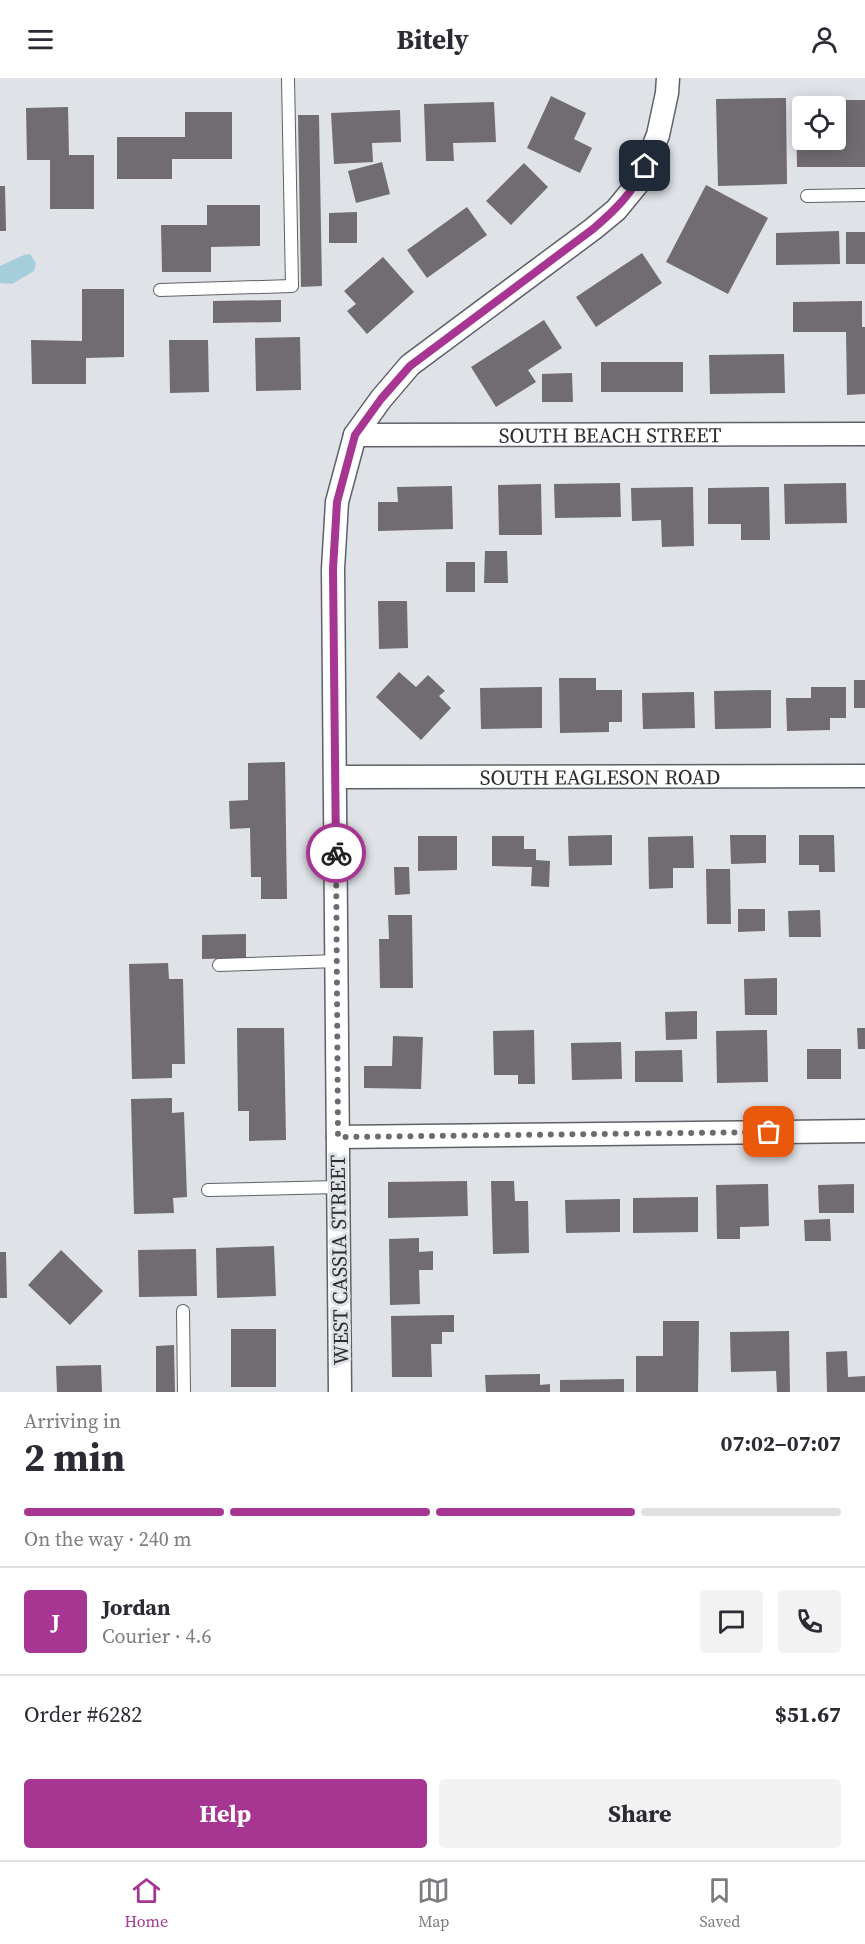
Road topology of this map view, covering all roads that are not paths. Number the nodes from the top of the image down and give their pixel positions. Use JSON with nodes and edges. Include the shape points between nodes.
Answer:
{"nodes":[{"id":1,"x":288,"y":78,"type":"edge"},
{"id":2,"x":668,"y":78,"type":"edge"},
{"id":3,"x":865,"y":195,"type":"edge"},
{"id":4,"x":807,"y":196,"type":"dead end"},
{"id":5,"x":160,"y":290,"type":"dead end"},
{"id":6,"x":865,"y":434,"type":"edge"},
{"id":7,"x":355,"y":435,"type":"junction"},
{"id":8,"x":865,"y":776,"type":"edge"},
{"id":9,"x":336,"y":777,"type":"junction"},
{"id":10,"x":337,"y":961,"type":"junction"},
{"id":11,"x":219,"y":965,"type":"dead end"},
{"id":12,"x":865,"y":1131,"type":"edge"},
{"id":13,"x":338,"y":1137,"type":"junction"},
{"id":14,"x":338,"y":1188,"type":"junction"},
{"id":15,"x":208,"y":1190,"type":"dead end"},
{"id":16,"x":183,"y":1311,"type":"dead end"},
{"id":17,"x":184,"y":1392,"type":"edge"},
{"id":18,"x":340,"y":1392,"type":"edge"}],
"edges":[{"from":1,"to":5,"type":"lane","via":[[292,286]]},
{"from":2,"to":7,"type":"street","name":"WEST CASSIA STREET","via":[[658,135],[639,182],[616,210],[410,366]]},
{"from":3,"to":4,"type":"lane"},
{"from":6,"to":7,"type":"street","name":"SOUTH BEACH STREET"},
{"from":7,"to":9,"type":"street","name":"WEST CASSIA STREET","via":[[337,502],[333,569]]},
{"from":8,"to":9,"type":"street","name":"SOUTH EAGLESON ROAD"},
{"from":9,"to":10,"type":"street","name":"WEST CASSIA STREET"},
{"from":10,"to":11,"type":"lane"},
{"from":10,"to":13,"type":"street","name":"WEST CASSIA STREET"},
{"from":12,"to":13,"type":"street"},
{"from":13,"to":14,"type":"street","name":"WEST CASSIA STREET"},
{"from":14,"to":15,"type":"lane"},
{"from":14,"to":18,"type":"street","name":"WEST CASSIA STREET"},
{"from":16,"to":17,"type":"lane"}]}
